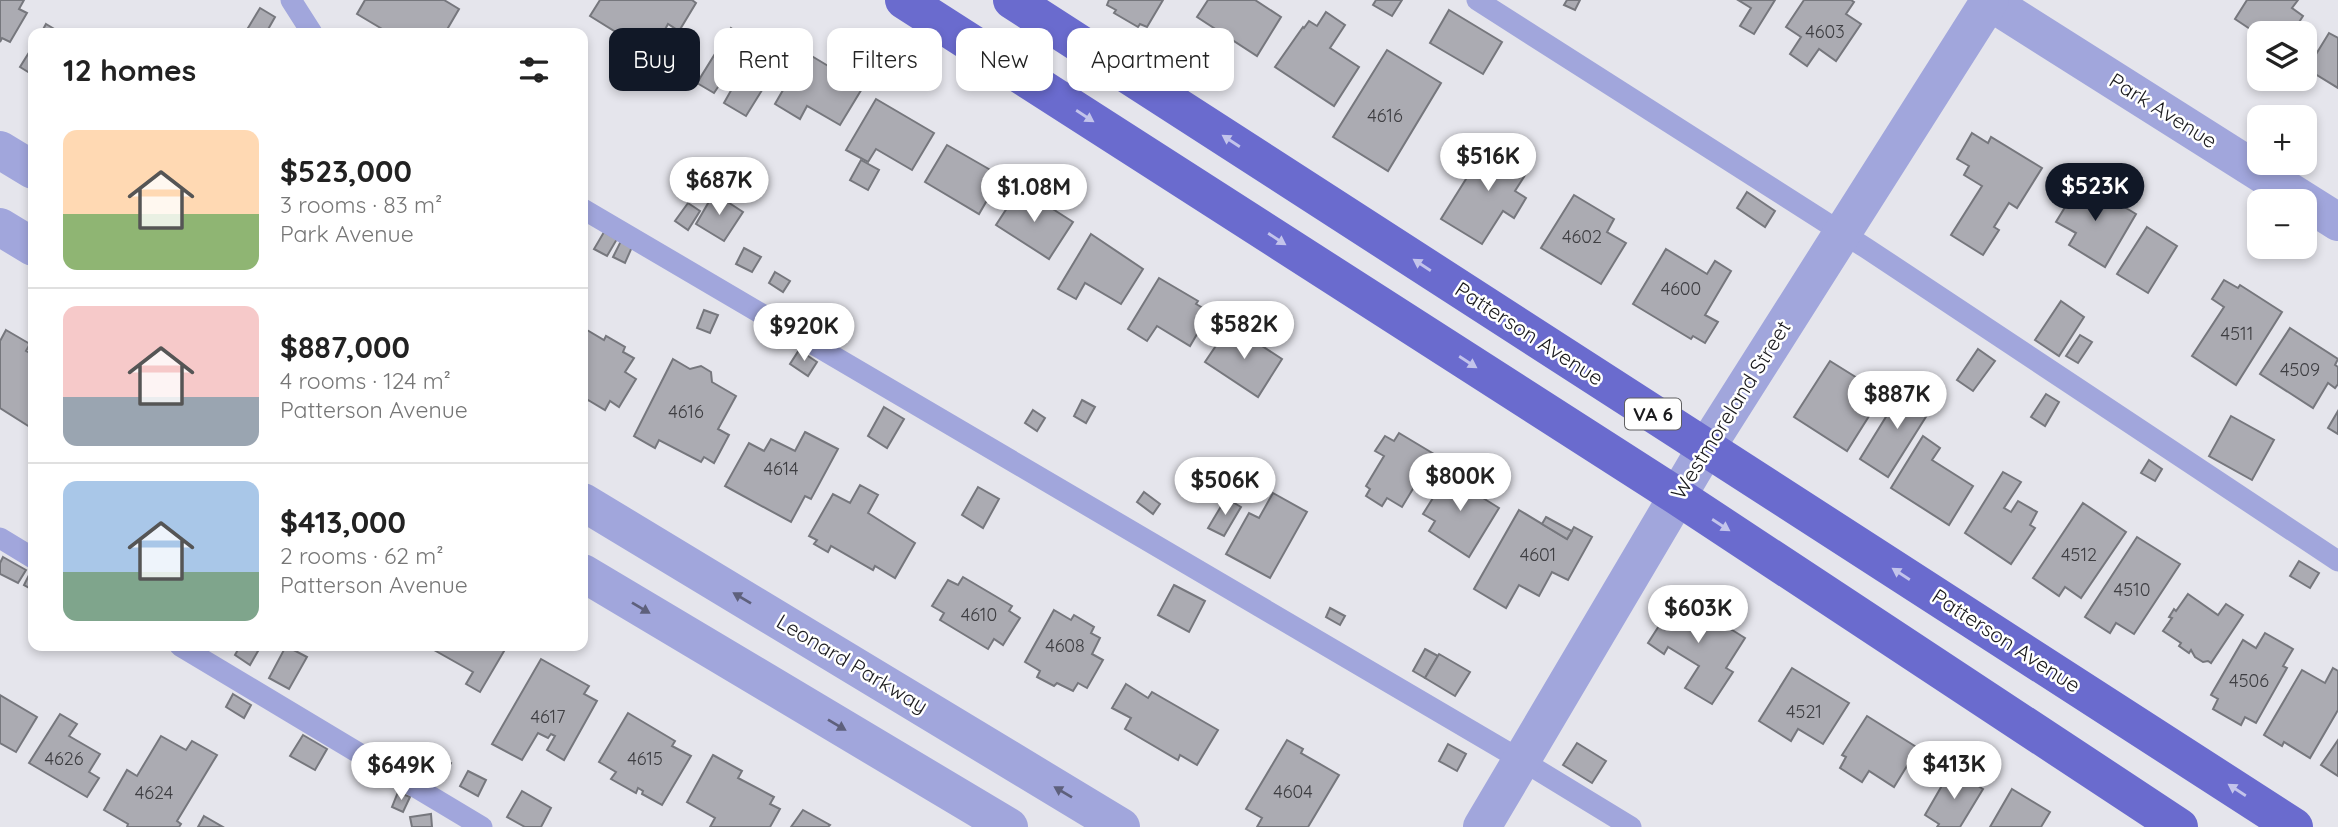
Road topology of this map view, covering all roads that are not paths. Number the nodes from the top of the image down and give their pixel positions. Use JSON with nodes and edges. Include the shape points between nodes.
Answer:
{"nodes":[{"id":1,"x":292,"y":0,"type":"edge"},
{"id":2,"x":904,"y":0,"type":"edge"},
{"id":3,"x":1012,"y":0,"type":"edge"},
{"id":4,"x":1478,"y":0,"type":"edge"},
{"id":5,"x":1989,"y":0,"type":"edge"},
{"id":6,"x":309,"y":28,"type":"edge"},
{"id":7,"x":0,"y":150,"type":"edge"},
{"id":8,"x":28,"y":167,"type":"edge"},
{"id":9,"x":588,"y":212,"type":"edge"},
{"id":10,"x":2338,"y":222,"type":"edge"},
{"id":11,"x":0,"y":227,"type":"edge"},
{"id":12,"x":1843,"y":233,"type":"junction"},
{"id":13,"x":28,"y":244,"type":"edge"},
{"id":14,"x":1706,"y":448,"type":"junction"},
{"id":15,"x":1677,"y":496,"type":"junction"},
{"id":16,"x":588,"y":505,"type":"edge"},
{"id":17,"x":0,"y":538,"type":"edge"},
{"id":18,"x":28,"y":555,"type":"edge"},
{"id":19,"x":2338,"y":561,"type":"edge"},
{"id":20,"x":588,"y":576,"type":"edge"},
{"id":21,"x":188,"y":651,"type":"edge"},
{"id":22,"x":1521,"y":760,"type":"junction"},
{"id":23,"x":482,"y":827,"type":"edge"},
{"id":24,"x":1009,"y":827,"type":"edge"},
{"id":25,"x":1121,"y":827,"type":"edge"},
{"id":26,"x":1482,"y":827,"type":"edge"},
{"id":27,"x":1630,"y":827,"type":"edge"},
{"id":28,"x":2179,"y":827,"type":"edge"},
{"id":29,"x":2294,"y":827,"type":"edge"}],
"edges":[{"from":1,"to":6,"type":"lane"},
{"from":2,"to":15,"type":"main road","number":"VA 6","one_way":true},
{"from":14,"to":3,"type":"main road","name":"Patterson Avenue","number":"VA 6","one_way":true},
{"from":4,"to":12,"type":"lane"},
{"from":5,"to":10,"type":"street","name":"Park Avenue"},
{"from":5,"to":12,"type":"street","name":"Westmoreland Street"},
{"from":7,"to":8,"type":"street"},
{"from":9,"to":22,"type":"lane"},
{"from":11,"to":13,"type":"street"},
{"from":12,"to":14,"type":"street","name":"Westmoreland Street"},
{"from":12,"to":19,"type":"lane"},
{"from":14,"to":15,"type":"street","name":"Westmoreland Street"},
{"from":29,"to":14,"type":"main road","name":"Patterson Avenue","number":"VA 6","one_way":true},
{"from":15,"to":22,"type":"street","name":"Westmoreland Street"},
{"from":15,"to":28,"type":"main road","number":"VA 6","one_way":true},
{"from":25,"to":16,"type":"street","name":"Leonard Parkway","one_way":true},
{"from":17,"to":18,"type":"lane"},
{"from":20,"to":24,"type":"street","one_way":true},
{"from":21,"to":23,"type":"lane"},
{"from":22,"to":26,"type":"street","name":"Westmoreland Street"},
{"from":22,"to":27,"type":"lane"}]}
